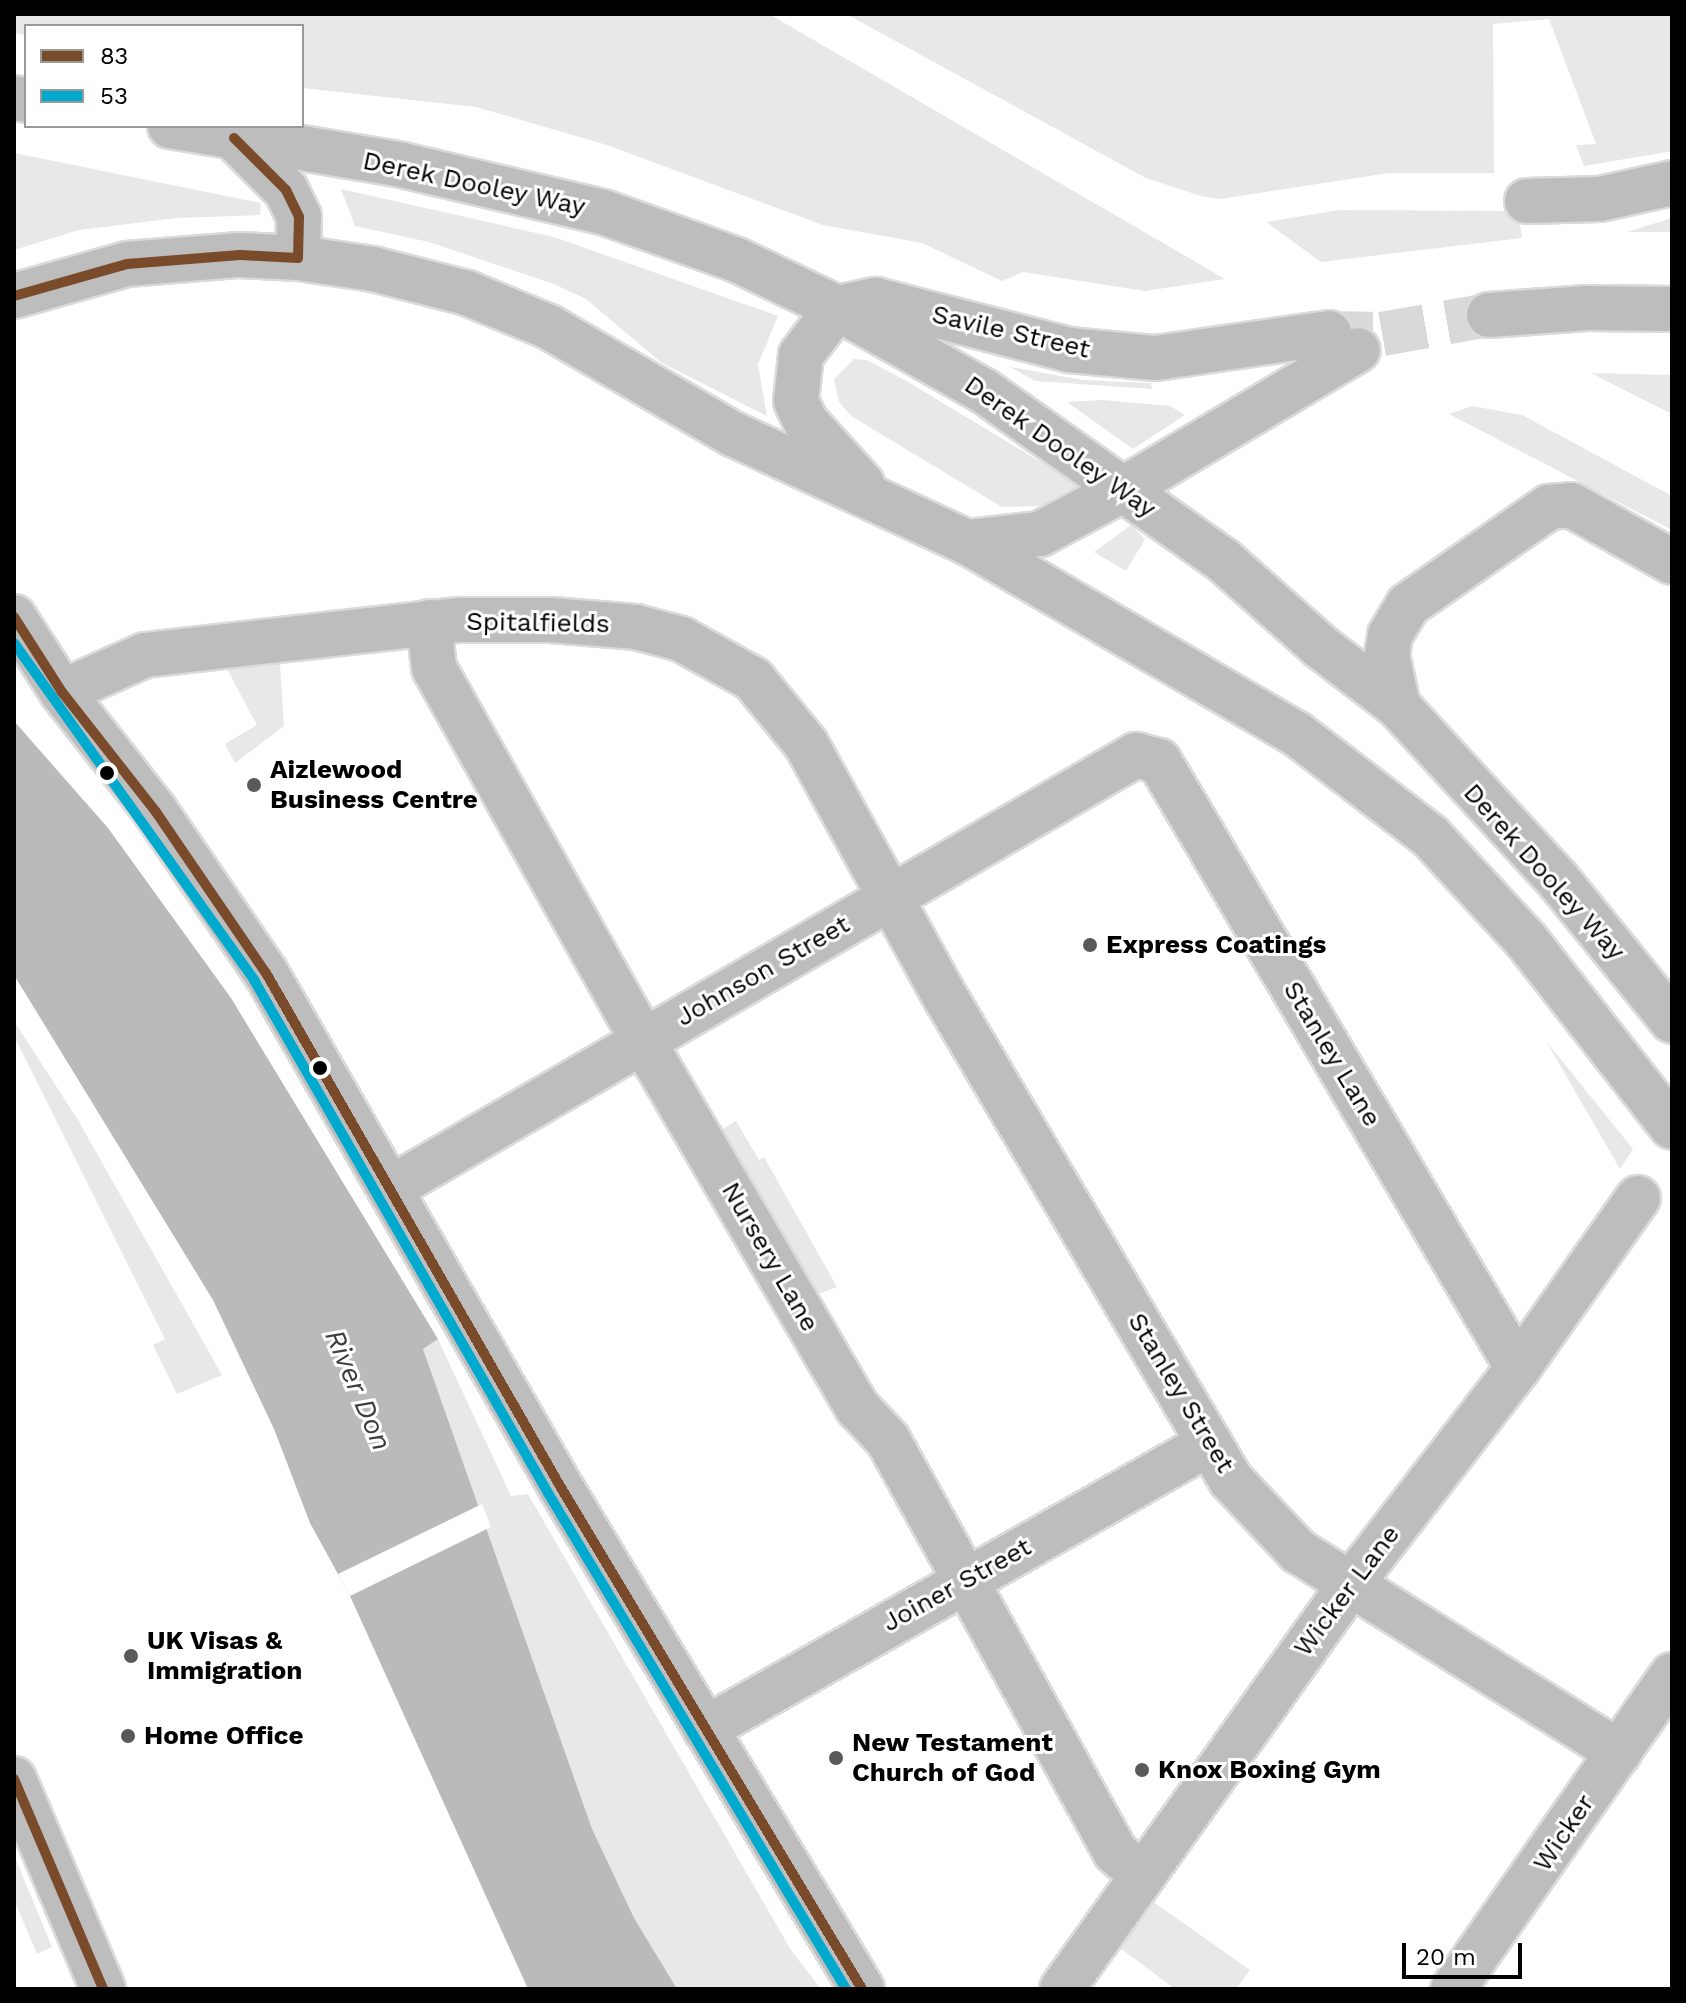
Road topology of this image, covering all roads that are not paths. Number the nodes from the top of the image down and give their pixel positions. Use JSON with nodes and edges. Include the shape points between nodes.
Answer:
{"nodes":[{"id":1,"x":181,"y":128,"type":"edge"},
{"id":2,"x":234,"y":138,"type":"junction"},
{"id":3,"x":1672,"y":183,"type":"edge"},
{"id":4,"x":1527,"y":201,"type":"dead end"},
{"id":5,"x":298,"y":258,"type":"junction"},
{"id":6,"x":82,"y":274,"type":"junction"},
{"id":7,"x":14,"y":296,"type":"edge"},
{"id":8,"x":837,"y":308,"type":"junction"},
{"id":9,"x":1672,"y":309,"type":"edge"},
{"id":10,"x":14,"y":314,"type":"edge"},
{"id":11,"x":1489,"y":315,"type":"tunnel mouth"},
{"id":12,"x":1122,"y":490,"type":"junction"},
{"id":13,"x":872,"y":495,"type":"junction"},
{"id":14,"x":967,"y":542,"type":"junction"},
{"id":15,"x":1672,"y":562,"type":"edge"},
{"id":16,"x":14,"y":617,"type":"edge"},
{"id":17,"x":429,"y":622,"type":"junction"},
{"id":18,"x":62,"y":692,"type":"junction"},
{"id":19,"x":1398,"y":706,"type":"junction"},
{"id":20,"x":1136,"y":755,"type":"joint"},
{"id":21,"x":892,"y":896,"type":"junction"},
{"id":22,"x":1665,"y":1003,"type":"edge"},
{"id":23,"x":644,"y":1041,"type":"junction"},
{"id":24,"x":1672,"y":1127,"type":"edge"},
{"id":25,"x":391,"y":1188,"type":"junction"},
{"id":26,"x":1638,"y":1198,"type":"dead end"},
{"id":27,"x":1518,"y":1368,"type":"junction"},
{"id":28,"x":1210,"y":1443,"type":"junction"},
{"id":29,"x":966,"y":1580,"type":"junction"},
{"id":30,"x":1351,"y":1584,"type":"junction"},
{"id":31,"x":1667,"y":1694,"type":"edge"},
{"id":32,"x":705,"y":1729,"type":"junction"},
{"id":33,"x":1619,"y":1752,"type":"junction"},
{"id":34,"x":14,"y":1779,"type":"edge"},
{"id":35,"x":1141,"y":1874,"type":"junction"},
{"id":36,"x":103,"y":1989,"type":"edge"},
{"id":37,"x":862,"y":1989,"type":"edge"},
{"id":38,"x":1062,"y":1989,"type":"edge"},
{"id":39,"x":1453,"y":1989,"type":"edge"}],
"edges":[{"from":1,"to":2,"type":"main road","name":"Derek Dooley Way"},
{"from":2,"to":5,"type":"main road","via":[[286,190],[299,217]]},
{"from":2,"to":8,"type":"main road","name":"Derek Dooley Way","via":[[402,165],[603,212],[737,260]]},
{"from":3,"to":4,"type":"main road","via":[[1600,199]]},
{"from":5,"to":6,"type":"main road","via":[[187,258]]},
{"from":5,"to":13,"type":"main road","via":[[413,279],[512,310],[733,434]]},
{"from":6,"to":7,"type":"main road"},
{"from":6,"to":10,"type":"main road"},
{"from":8,"to":12,"type":"main road","name":"Derek Dooley Way","via":[[984,391]]},
{"from":8,"to":12,"type":"main road","name":"Savile Street","via":[[876,300],[1069,350],[1156,358],[1344,341]]},
{"from":8,"to":13,"type":"main road","via":[[801,355],[796,401],[806,422]]},
{"from":9,"to":11,"type":"main road"},
{"from":12,"to":14,"type":"main road","name":"Savile Street","via":[[1040,534]]},
{"from":12,"to":19,"type":"main road","name":"Derek Dooley Way","via":[[1223,560],[1321,647]]},
{"from":13,"to":14,"type":"main road"},
{"from":14,"to":24,"type":"main road","via":[[1297,734],[1431,837],[1526,940]]},
{"from":15,"to":19,"type":"main road","via":[[1571,505],[1549,507],[1408,605],[1390,635],[1387,655]]},
{"from":16,"to":18,"type":"main road"},
{"from":17,"to":18,"type":"main road","name":"Spitalfields","via":[[145,655]]},
{"from":17,"to":21,"type":"main road","name":"Spitalfields","via":[[611,623],[681,639],[731,665],[774,698]]},
{"from":17,"to":23,"type":"main road","name":"Nursery Lane","via":[[434,668]]},
{"from":18,"to":25,"type":"main road","via":[[156,812],[240,934]]},
{"from":19,"to":22,"type":"main road","name":"Derek Dooley Way"},
{"from":20,"to":21,"type":"main road","name":"Johnson Street"},
{"from":20,"to":27,"type":"main road","name":"Stanley Lane","via":[[1159,761]]},
{"from":21,"to":23,"type":"main road","name":"Johnson Street"},
{"from":21,"to":28,"type":"main road","name":"Stanley Street","via":[[947,1000]]},
{"from":23,"to":25,"type":"main road","name":"Johnson Street"},
{"from":23,"to":29,"type":"main road","name":"Nursery Lane","via":[[858,1408],[888,1440]]},
{"from":25,"to":32,"type":"main road"},
{"from":26,"to":27,"type":"main road","name":"Wicker Lane"},
{"from":27,"to":30,"type":"main road","name":"Wicker Lane"},
{"from":28,"to":29,"type":"main road","name":"Joiner Street"},
{"from":28,"to":30,"type":"main road","name":"Stanley Street","via":[[1231,1480],[1288,1541]]},
{"from":29,"to":32,"type":"main road","name":"Joiner Street"},
{"from":29,"to":35,"type":"main road","name":"Nursery Lane","via":[[1115,1852]]},
{"from":30,"to":33,"type":"main road","name":"Stanley Street"},
{"from":30,"to":35,"type":"main road","name":"Wicker Lane"},
{"from":31,"to":33,"type":"main road","name":"Wicker"},
{"from":32,"to":37,"type":"main road"},
{"from":33,"to":39,"type":"main road","name":"Wicker"},
{"from":34,"to":36,"type":"main road"},
{"from":35,"to":38,"type":"main road","name":"Wicker Lane"}]}
